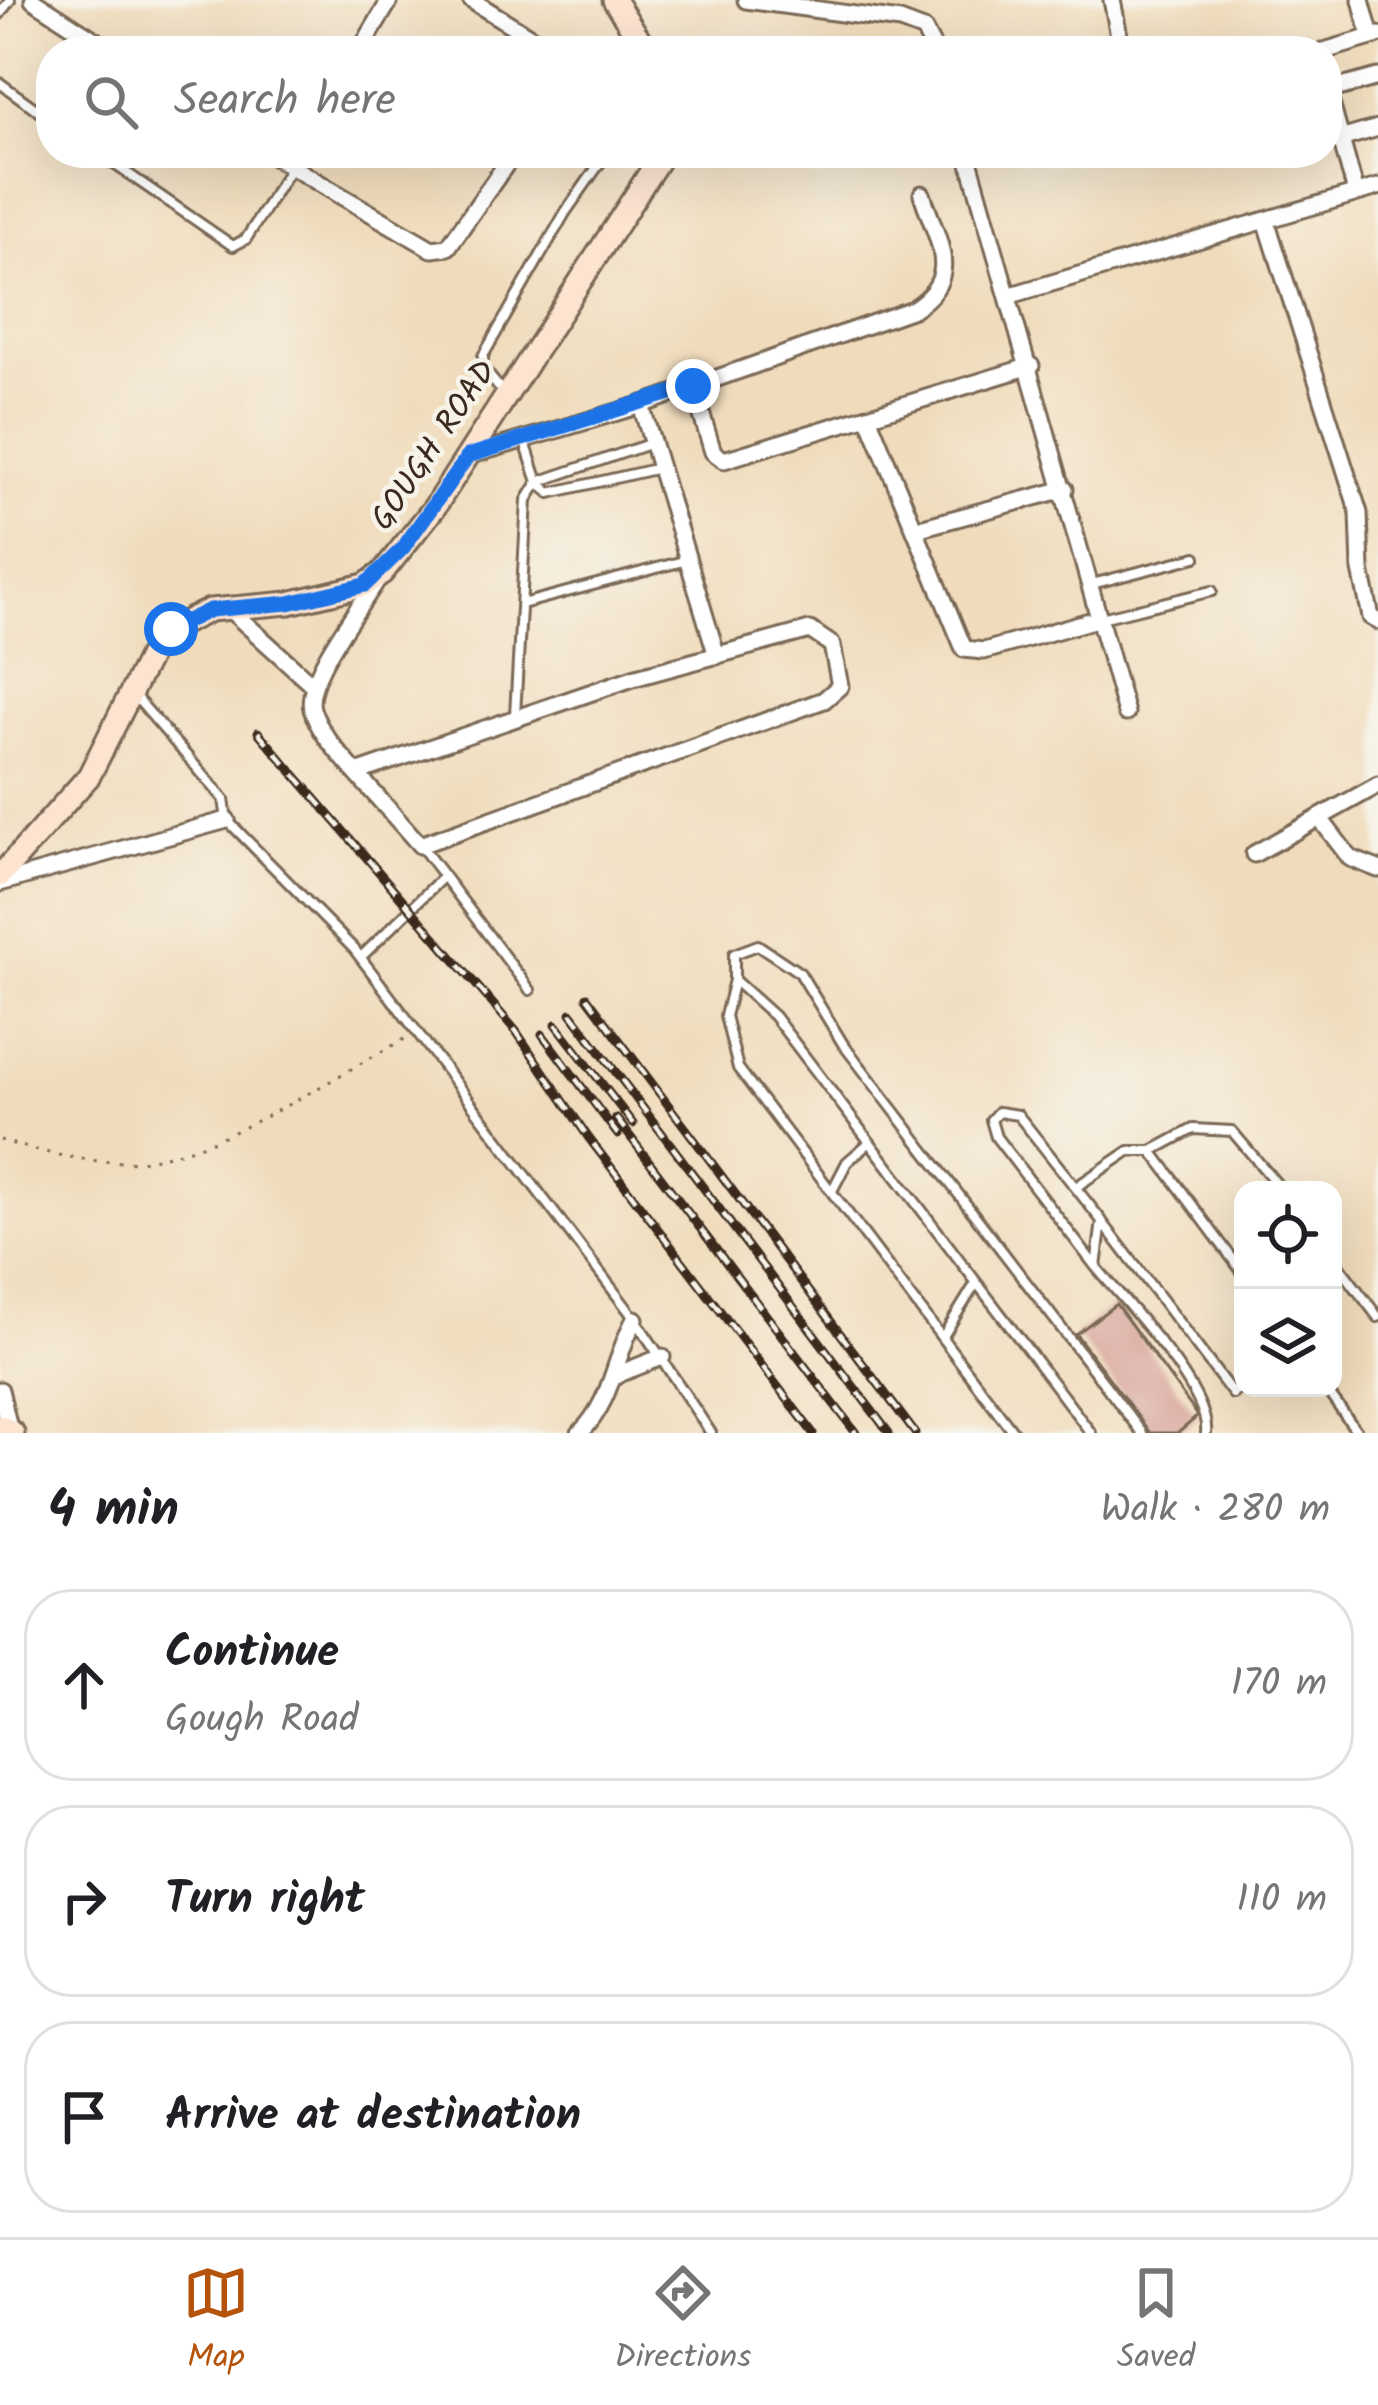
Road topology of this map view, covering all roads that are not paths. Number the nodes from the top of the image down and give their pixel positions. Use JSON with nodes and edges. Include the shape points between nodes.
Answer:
{"nodes":[{"id":1,"x":10,"y":0,"type":"edge"},
{"id":2,"x":33,"y":0,"type":"edge"},
{"id":3,"x":390,"y":0,"type":"edge"},
{"id":4,"x":471,"y":0,"type":"edge"},
{"id":5,"x":614,"y":0,"type":"edge"},
{"id":6,"x":746,"y":0,"type":"edge"},
{"id":7,"x":1112,"y":0,"type":"edge"},
{"id":8,"x":1360,"y":0,"type":"edge"},
{"id":9,"x":0,"y":14,"type":"edge"},
{"id":10,"x":89,"y":36,"type":"edge"},
{"id":11,"x":369,"y":36,"type":"edge"},
{"id":12,"x":529,"y":36,"type":"edge"},
{"id":13,"x":637,"y":36,"type":"edge"},
{"id":14,"x":926,"y":36,"type":"edge"},
{"id":15,"x":1119,"y":36,"type":"edge"},
{"id":16,"x":1374,"y":36,"type":"edge"},
{"id":17,"x":1342,"y":46,"type":"edge"},
{"id":18,"x":1378,"y":77,"type":"edge"},
{"id":19,"x":0,"y":83,"type":"edge"},
{"id":20,"x":1342,"y":86,"type":"edge"},
{"id":21,"x":36,"y":108,"type":"edge"},
{"id":22,"x":1378,"y":128,"type":"edge"},
{"id":23,"x":1342,"y":139,"type":"edge"},
{"id":24,"x":1342,"y":147,"type":"edge"},
{"id":25,"x":120,"y":168,"type":"edge"},
{"id":26,"x":291,"y":168,"type":"edge"},
{"id":27,"x":308,"y":168,"type":"edge"},
{"id":28,"x":504,"y":168,"type":"edge"},
{"id":29,"x":597,"y":168,"type":"edge"},
{"id":30,"x":653,"y":168,"type":"edge"},
{"id":31,"x":972,"y":168,"type":"edge"},
{"id":32,"x":1378,"y":187,"type":"edge"},
{"id":33,"x":1356,"y":193,"type":"junction"},
{"id":34,"x":922,"y":194,"type":"dead end"},
{"id":35,"x":1265,"y":220,"type":"junction"},
{"id":36,"x":1011,"y":295,"type":"junction"},
{"id":37,"x":1030,"y":366,"type":"junction"},
{"id":38,"x":693,"y":386,"type":"junction"},
{"id":39,"x":505,"y":395,"type":"junction"},
{"id":40,"x":641,"y":405,"type":"junction"},
{"id":41,"x":868,"y":416,"type":"junction"},
{"id":42,"x":524,"y":441,"type":"junction"},
{"id":43,"x":652,"y":443,"type":"junction"},
{"id":44,"x":468,"y":456,"type":"junction"},
{"id":45,"x":659,"y":468,"type":"junction"},
{"id":46,"x":538,"y":482,"type":"junction"},
{"id":47,"x":1064,"y":489,"type":"junction"},
{"id":48,"x":916,"y":529,"type":"junction"},
{"id":49,"x":1196,"y":557,"type":"dead end"},
{"id":50,"x":687,"y":560,"type":"junction"},
{"id":51,"x":382,"y":573,"type":"junction"},
{"id":52,"x":1090,"y":584,"type":"junction"},
{"id":53,"x":1212,"y":591,"type":"dead end"},
{"id":54,"x":522,"y":604,"type":"junction"},
{"id":55,"x":228,"y":608,"type":"junction"},
{"id":56,"x":1100,"y":618,"type":"junction"},
{"id":57,"x":1378,"y":621,"type":"edge"},
{"id":58,"x":717,"y":656,"type":"junction"},
{"id":59,"x":314,"y":686,"type":"junction"},
{"id":60,"x":131,"y":692,"type":"junction"},
{"id":61,"x":1126,"y":713,"type":"dead end"},
{"id":62,"x":515,"y":717,"type":"junction"},
{"id":63,"x":356,"y":773,"type":"junction"},
{"id":64,"x":1378,"y":785,"type":"edge"},
{"id":65,"x":227,"y":820,"type":"junction"},
{"id":66,"x":1321,"y":820,"type":"junction"},
{"id":67,"x":420,"y":844,"type":"junction"},
{"id":68,"x":1254,"y":854,"type":"dead end"},
{"id":69,"x":1378,"y":869,"type":"edge"},
{"id":70,"x":444,"y":877,"type":"junction"},
{"id":71,"x":0,"y":880,"type":"edge"},
{"id":72,"x":361,"y":957,"type":"junction"},
{"id":73,"x":734,"y":980,"type":"junction"},
{"id":74,"x":530,"y":990,"type":"dead end"},
{"id":75,"x":870,"y":1142,"type":"junction"},
{"id":76,"x":1152,"y":1151,"type":"junction"},
{"id":77,"x":1274,"y":1181,"type":"edge"},
{"id":78,"x":1076,"y":1186,"type":"junction"},
{"id":79,"x":832,"y":1193,"type":"junction"},
{"id":80,"x":1102,"y":1221,"type":"junction"},
{"id":81,"x":1234,"y":1261,"type":"edge"},
{"id":82,"x":1096,"y":1267,"type":"junction"},
{"id":83,"x":1342,"y":1270,"type":"edge"},
{"id":84,"x":976,"y":1282,"type":"junction"},
{"id":85,"x":1378,"y":1317,"type":"edge"},
{"id":86,"x":634,"y":1318,"type":"junction"},
{"id":87,"x":942,"y":1337,"type":"junction"},
{"id":88,"x":662,"y":1357,"type":"junction"},
{"id":89,"x":616,"y":1375,"type":"junction"},
{"id":90,"x":0,"y":1390,"type":"edge"},
{"id":91,"x":1234,"y":1393,"type":"edge"},
{"id":92,"x":1332,"y":1397,"type":"edge"},
{"id":93,"x":0,"y":1426,"type":"edge"},
{"id":94,"x":12,"y":1432,"type":"edge"},
{"id":95,"x":580,"y":1433,"type":"edge"},
{"id":96,"x":711,"y":1433,"type":"edge"},
{"id":97,"x":1014,"y":1433,"type":"edge"},
{"id":98,"x":1090,"y":1433,"type":"edge"},
{"id":99,"x":1142,"y":1433,"type":"edge"},
{"id":100,"x":1206,"y":1433,"type":"edge"},
{"id":101,"x":1358,"y":1433,"type":"edge"}],
"edges":[{"from":1,"to":9,"type":"lane"},
{"from":2,"to":10,"type":"street"},
{"from":3,"to":11,"type":"street"},
{"from":4,"to":12,"type":"street"},
{"from":5,"to":13,"type":"street"},
{"from":6,"to":14,"type":"street","via":[[900,21]]},
{"from":7,"to":15,"type":"street"},
{"from":8,"to":16,"type":"street"},
{"from":16,"to":17,"type":"street"},
{"from":18,"to":20,"type":"street"},
{"from":19,"to":21,"type":"lane"},
{"from":22,"to":23,"type":"street"},
{"from":24,"to":33,"type":"street"},
{"from":25,"to":26,"type":"lane","via":[[233,246],[246,239]]},
{"from":27,"to":28,"type":"street","via":[[432,249],[448,248],[460,235]]},
{"from":29,"to":39,"type":"lane","via":[[483,356]]},
{"from":30,"to":39,"type":"street","name":"GOUGH ROAD"},
{"from":31,"to":36,"type":"street"},
{"from":32,"to":33,"type":"street"},
{"from":33,"to":35,"type":"street"},
{"from":34,"to":38,"type":"street","via":[[945,269],[934,296]]},
{"from":35,"to":36,"type":"street"},
{"from":35,"to":57,"type":"street","via":[[1359,513],[1361,570]]},
{"from":36,"to":37,"type":"street"},
{"from":37,"to":41,"type":"street"},
{"from":37,"to":47,"type":"street"},
{"from":38,"to":40,"type":"street"},
{"from":38,"to":41,"type":"street","via":[[717,459]]},
{"from":39,"to":44,"type":"street","name":"GOUGH ROAD"},
{"from":40,"to":42,"type":"street"},
{"from":40,"to":43,"type":"street"},
{"from":41,"to":48,"type":"street"},
{"from":42,"to":44,"type":"street"},
{"from":42,"to":46,"type":"lane"},
{"from":43,"to":45,"type":"street"},
{"from":43,"to":46,"type":"lane"},
{"from":44,"to":51,"type":"street","name":"GOUGH ROAD"},
{"from":45,"to":46,"type":"lane","via":[[560,494]]},
{"from":45,"to":50,"type":"street"},
{"from":46,"to":54,"type":"lane","via":[[527,500]]},
{"from":47,"to":48,"type":"street"},
{"from":47,"to":52,"type":"street"},
{"from":48,"to":56,"type":"street","via":[[964,649],[984,651]]},
{"from":49,"to":52,"type":"lane"},
{"from":50,"to":54,"type":"lane"},
{"from":50,"to":58,"type":"street"},
{"from":51,"to":55,"type":"street","name":"GOUGH ROAD","via":[[365,585],[289,603]]},
{"from":51,"to":59,"type":"street"},
{"from":52,"to":56,"type":"street"},
{"from":53,"to":56,"type":"lane"},
{"from":54,"to":62,"type":"lane"},
{"from":55,"to":59,"type":"street"},
{"from":55,"to":60,"type":"street","name":"GOUGH ROAD","via":[[171,629]]},
{"from":56,"to":61,"type":"street"},
{"from":58,"to":62,"type":"street"},
{"from":58,"to":67,"type":"street","via":[[810,630],[832,646],[840,686],[824,700],[683,754]]},
{"from":59,"to":63,"type":"street","via":[[321,728]]},
{"from":60,"to":65,"type":"lane","via":[[224,799]]},
{"from":60,"to":71,"type":"street","name":"GOUGH ROAD","via":[[88,776]]},
{"from":62,"to":63,"type":"street"},
{"from":63,"to":67,"type":"street"},
{"from":64,"to":66,"type":"street"},
{"from":65,"to":71,"type":"street"},
{"from":65,"to":72,"type":"lane"},
{"from":66,"to":68,"type":"street"},
{"from":66,"to":69,"type":"street","via":[[1350,858]]},
{"from":67,"to":70,"type":"lane"},
{"from":70,"to":72,"type":"lane"},
{"from":70,"to":74,"type":"lane"},
{"from":72,"to":86,"type":"lane"},
{"from":73,"to":75,"type":"lane","via":[[774,1016]]},
{"from":73,"to":79,"type":"lane","via":[[725,1016],[731,1054]]},
{"from":73,"to":99,"type":"lane","via":[[729,961],[752,945],[800,973],[843,1044]]},
{"from":75,"to":79,"type":"lane","via":[[847,1162]]},
{"from":75,"to":84,"type":"lane"},
{"from":76,"to":77,"type":"lane","via":[[1192,1129],[1232,1131]]},
{"from":76,"to":78,"type":"lane","via":[[1129,1151]]},
{"from":76,"to":81,"type":"lane"},
{"from":78,"to":80,"type":"lane"},
{"from":78,"to":82,"type":"lane","via":[[1018,1115],[994,1115],[996,1137]]},
{"from":79,"to":87,"type":"lane"},
{"from":80,"to":82,"type":"lane"},
{"from":80,"to":91,"type":"lane"},
{"from":82,"to":100,"type":"lane","via":[[1193,1389],[1207,1415]]},
{"from":83,"to":85,"type":"lane"},
{"from":84,"to":87,"type":"lane"},
{"from":84,"to":98,"type":"lane"},
{"from":86,"to":88,"type":"lane"},
{"from":86,"to":89,"type":"street"},
{"from":87,"to":97,"type":"lane"},
{"from":88,"to":89,"type":"street"},
{"from":88,"to":96,"type":"lane"},
{"from":89,"to":95,"type":"street"},
{"from":90,"to":94,"type":"street"},
{"from":92,"to":101,"type":"lane"},
{"from":93,"to":94,"type":"street"}]}
